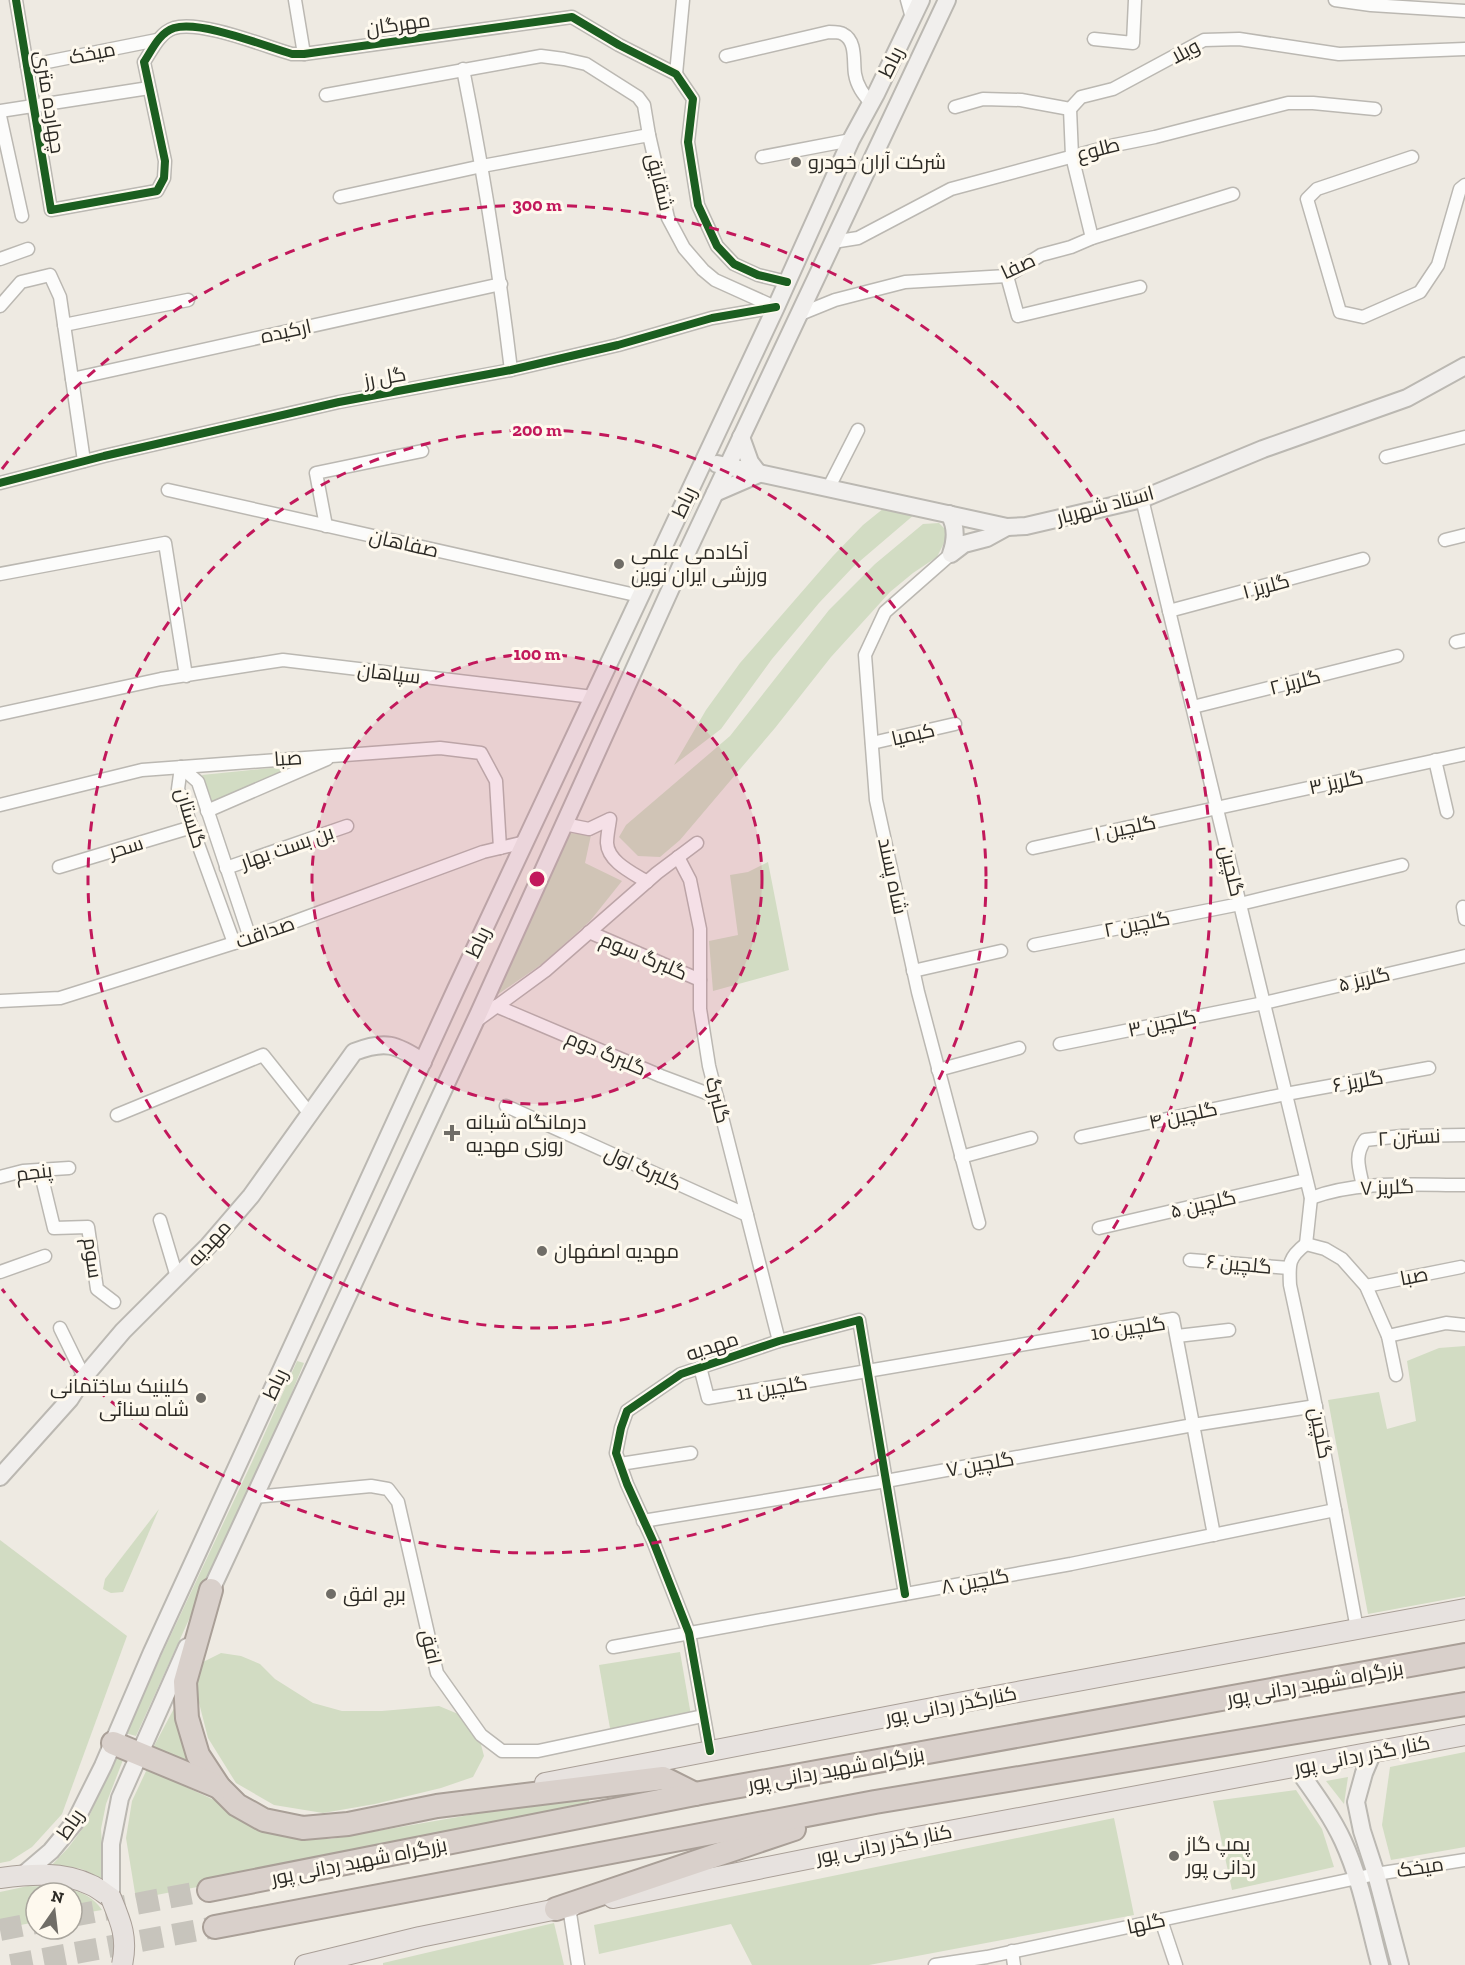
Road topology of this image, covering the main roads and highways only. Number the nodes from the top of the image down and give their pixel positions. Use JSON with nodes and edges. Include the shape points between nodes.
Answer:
{"nodes":[{"id":1,"x":921,"y":0,"type":"edge"},
{"id":2,"x":947,"y":0,"type":"edge"},
{"id":3,"x":1465,"y":366,"type":"edge"},
{"id":4,"x":741,"y":437,"type":"junction"},
{"id":5,"x":704,"y":460,"type":"junction"},
{"id":6,"x":727,"y":467,"type":"junction"},
{"id":7,"x":759,"y":474,"type":"junction"},
{"id":8,"x":715,"y":493,"type":"junction"},
{"id":9,"x":949,"y":514,"type":"junction"},
{"id":10,"x":1007,"y":527,"type":"junction"},
{"id":11,"x":423,"y":1062,"type":"junction"},
{"id":12,"x":315,"y":1297,"type":"junction"},
{"id":13,"x":342,"y":1308,"type":"junction"},
{"id":14,"x":0,"y":1477,"type":"edge"},
{"id":15,"x":211,"y":1590,"type":"junction"},
{"id":16,"x":1465,"y":1609,"type":"edge"},
{"id":17,"x":1465,"y":1655,"type":"edge"},
{"id":18,"x":1465,"y":1704,"type":"edge"},
{"id":19,"x":1465,"y":1735,"type":"edge"},
{"id":20,"x":113,"y":1743,"type":"junction"},
{"id":21,"x":140,"y":1753,"type":"junction"},
{"id":22,"x":1372,"y":1754,"type":"junction"},
{"id":23,"x":1296,"y":1767,"type":"junction"},
{"id":24,"x":219,"y":1787,"type":"junction"},
{"id":25,"x":695,"y":1794,"type":"junction"},
{"id":26,"x":874,"y":1802,"type":"junction"},
{"id":27,"x":437,"y":1806,"type":"junction"},
{"id":28,"x":24,"y":1874,"type":"junction"},
{"id":29,"x":0,"y":1878,"type":"edge"},
{"id":30,"x":209,"y":1890,"type":"tunnel mouth"},
{"id":31,"x":111,"y":1898,"type":"junction"},
{"id":32,"x":563,"y":1908,"type":"junction"},
{"id":33,"x":215,"y":1928,"type":"tunnel mouth"},
{"id":34,"x":122,"y":1965,"type":"edge"},
{"id":35,"x":305,"y":1965,"type":"edge"},
{"id":36,"x":1380,"y":1965,"type":"edge"},
{"id":37,"x":1400,"y":1965,"type":"edge"}],
"edges":[{"from":1,"to":5,"type":"main road","name":"رباط","via":[[851,140]]},
{"from":2,"to":4,"type":"main road","name":"رباط"},
{"from":3,"to":10,"type":"main road","name":"استاد شهریار","via":[[1407,398],[1263,449],[1142,499]]},
{"from":4,"to":6,"type":"main road","name":"رباط"},
{"from":4,"to":7,"type":"main road"},
{"from":5,"to":6,"type":"main road","name":"استاد شهریار"},
{"from":5,"to":11,"type":"main road","name":"رباط"},
{"from":6,"to":7,"type":"main road","name":"استاد شهریار"},
{"from":6,"to":8,"type":"main road","name":"رباط"},
{"from":7,"to":8,"type":"main road"},
{"from":7,"to":9,"type":"main road","name":"استاد شهریار"},
{"from":8,"to":13,"type":"main road","name":"رباط"},
{"from":9,"to":10,"type":"main road","name":"استاد شهریار"},
{"from":9,"to":10,"type":"main road","via":[[955,532],[951,554],[964,544]]},
{"from":11,"to":12,"type":"main road","name":"رباط"},
{"from":11,"to":14,"type":"main road","name":"مهدیه","via":[[389,1044],[354,1052],[251,1196],[208,1246],[123,1331],[70,1399]]},
{"from":12,"to":13,"type":"main road"},
{"from":12,"to":20,"type":"main road","name":"رباط"},
{"from":13,"to":15,"type":"main road","name":"رباط"},
{"from":15,"to":21,"type":"main road","name":"رباط"},
{"from":15,"to":24,"type":"highway","via":[[184,1682],[187,1718],[198,1755]]},
{"from":16,"to":27,"type":"main road","name":"کنارگذر ردانی پور"},
{"from":17,"to":25,"type":"highway","name":"بزرگراه شهید ردانی پور"},
{"from":18,"to":26,"type":"highway","name":"بزرگراه شهید ردانی پور"},
{"from":19,"to":22,"type":"main road","name":"کنار گذر ردانی پور"},
{"from":20,"to":21,"type":"highway"},
{"from":20,"to":28,"type":"main road","name":"رباط","via":[[75,1822],[51,1851]]},
{"from":21,"to":24,"type":"highway"},
{"from":21,"to":31,"type":"main road","name":"رباط","via":[[120,1798],[111,1844]]},
{"from":22,"to":23,"type":"main road","name":"کنار گذر ردانی پور"},
{"from":22,"to":37,"type":"main road","via":[[1356,1802]]},
{"from":23,"to":32,"type":"main road","name":"کنار گذر ردانی پور"},
{"from":23,"to":36,"type":"main road","via":[[1343,1841]]},
{"from":24,"to":27,"type":"highway","via":[[237,1805],[264,1820],[303,1828],[348,1824]]},
{"from":25,"to":27,"type":"highway","via":[[663,1778]]},
{"from":25,"to":30,"type":"highway","name":"بزرگراه شهید ردانی پور"},
{"from":26,"to":32,"type":"highway"},
{"from":26,"to":33,"type":"highway","name":"بزرگراه شهید ردانی پور"},
{"from":28,"to":29,"type":"main road"},
{"from":28,"to":31,"type":"main road","via":[[52,1875],[91,1884]]},
{"from":31,"to":34,"type":"main road","bridge":true,"via":[[124,1929]]},
{"from":32,"to":35,"type":"main road","name":"کنار گذر ردانی پور"}]}
